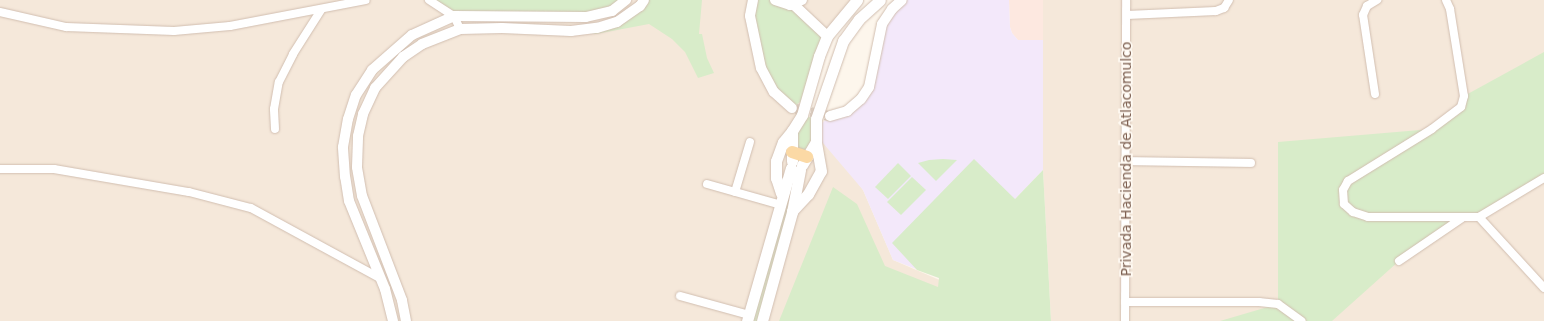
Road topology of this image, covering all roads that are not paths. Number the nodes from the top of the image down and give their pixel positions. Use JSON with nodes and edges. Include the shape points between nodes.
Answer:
{"nodes":[{"id":1,"x":366,"y":0,"type":"edge"},
{"id":2,"x":429,"y":0,"type":"edge"},
{"id":3,"x":626,"y":0,"type":"edge"},
{"id":4,"x":644,"y":0,"type":"edge"},
{"id":5,"x":753,"y":0,"type":"edge"},
{"id":6,"x":775,"y":0,"type":"edge"},
{"id":7,"x":857,"y":0,"type":"edge"},
{"id":8,"x":880,"y":0,"type":"edge"},
{"id":9,"x":902,"y":0,"type":"edge"},
{"id":10,"x":1126,"y":0,"type":"edge"},
{"id":11,"x":1229,"y":0,"type":"edge"},
{"id":12,"x":1377,"y":0,"type":"edge"},
{"id":13,"x":1446,"y":0,"type":"edge"},
{"id":14,"x":797,"y":2,"type":"edge"},
{"id":15,"x":321,"y":10,"type":"junction"},
{"id":16,"x":0,"y":12,"type":"edge"},
{"id":17,"x":1127,"y":15,"type":"junction"},
{"id":18,"x":454,"y":16,"type":"junction"},
{"id":19,"x":460,"y":29,"type":"junction"},
{"id":20,"x":827,"y":36,"type":"junction"},
{"id":21,"x":1375,"y":94,"type":"dead end"},
{"id":22,"x":792,"y":108,"type":"tunnel mouth"},
{"id":23,"x":802,"y":115,"type":"junction"},
{"id":24,"x":830,"y":116,"type":"tunnel mouth"},
{"id":25,"x":816,"y":119,"type":"junction"},
{"id":26,"x":275,"y":129,"type":"dead end"},
{"id":27,"x":792,"y":131,"type":"junction"},
{"id":28,"x":750,"y":142,"type":"dead end"},
{"id":29,"x":816,"y":142,"type":"junction"},
{"id":30,"x":1125,"y":161,"type":"junction"},
{"id":31,"x":1251,"y":163,"type":"dead end"},
{"id":32,"x":797,"y":164,"type":"junction"},
{"id":33,"x":0,"y":169,"type":"edge"},
{"id":34,"x":1544,"y":178,"type":"edge"},
{"id":35,"x":707,"y":184,"type":"dead end"},
{"id":36,"x":735,"y":192,"type":"junction"},
{"id":37,"x":780,"y":199,"type":"junction"},
{"id":38,"x":792,"y":212,"type":"junction"},
{"id":39,"x":1479,"y":216,"type":"junction"},
{"id":40,"x":1462,"y":218,"type":"junction"},
{"id":41,"x":1399,"y":261,"type":"dead end"},
{"id":42,"x":381,"y":279,"type":"junction"},
{"id":43,"x":1544,"y":288,"type":"edge"},
{"id":44,"x":680,"y":296,"type":"dead end"},
{"id":45,"x":1126,"y":302,"type":"junction"},
{"id":46,"x":748,"y":318,"type":"edge"},
{"id":47,"x":393,"y":321,"type":"edge"},
{"id":48,"x":406,"y":321,"type":"edge"},
{"id":49,"x":762,"y":321,"type":"edge"},
{"id":50,"x":1125,"y":321,"type":"edge"},
{"id":51,"x":1301,"y":321,"type":"edge"}],
"edges":[{"from":1,"to":15,"type":"street"},
{"from":2,"to":18,"type":"street"},
{"from":3,"to":18,"type":"street","via":[[612,11],[586,18]]},
{"from":4,"to":19,"type":"street","via":[[640,6],[617,22],[597,28],[571,31]]},
{"from":5,"to":22,"type":"street","via":[[750,16],[766,80],[783,103]]},
{"from":6,"to":14,"type":"street","via":[[783,4]]},
{"from":7,"to":20,"type":"main road"},
{"from":8,"to":25,"type":"main road","via":[[859,19],[843,41]]},
{"from":9,"to":24,"type":"street","via":[[882,24],[869,87],[861,99],[847,111]]},
{"from":10,"to":17,"type":"street","name":"Privada Hacienda de Atlacomulco"},
{"from":11,"to":17,"type":"street","via":[[1224,8],[1216,10]]},
{"from":12,"to":21,"type":"street","via":[[1366,6],[1363,15]]},
{"from":13,"to":40,"type":"street","via":[[1450,9],[1464,96],[1461,107],[1432,129],[1358,174],[1342,190],[1344,204],[1353,212],[1368,217]]},
{"from":14,"to":20,"type":"street"},
{"from":15,"to":16,"type":"street","via":[[230,26],[174,31],[66,28]]},
{"from":15,"to":26,"type":"street","via":[[293,54],[279,82],[274,109]]},
{"from":17,"to":30,"type":"street","name":"Privada Hacienda de Atlacomulco"},
{"from":18,"to":19,"type":"street"},
{"from":18,"to":42,"type":"street","via":[[412,35],[392,50],[372,70],[356,95],[348,119],[343,147],[349,201]]},
{"from":19,"to":48,"type":"street","via":[[422,44],[403,57],[375,88],[363,114],[358,136],[357,167],[362,196],[402,300]]},
{"from":20,"to":23,"type":"main road"},
{"from":23,"to":25,"type":"main road"},
{"from":23,"to":27,"type":"main road"},
{"from":25,"to":29,"type":"main road"},
{"from":27,"to":32,"type":"main road"},
{"from":27,"to":37,"type":"main road","via":[[783,142],[776,161]]},
{"from":28,"to":36,"type":"street"},
{"from":29,"to":32,"type":"main road"},
{"from":29,"to":38,"type":"main road","via":[[821,171],[808,194]]},
{"from":30,"to":31,"type":"street","name":"Privada Hacienda de Atlacomulco"},
{"from":30,"to":45,"type":"street","name":"Privada Hacienda de Atlacomulco"},
{"from":32,"to":37,"type":"main road"},
{"from":32,"to":38,"type":"main road"},
{"from":33,"to":42,"type":"street","via":[[54,169],[189,192],[251,208]]},
{"from":34,"to":39,"type":"street"},
{"from":35,"to":36,"type":"street"},
{"from":36,"to":37,"type":"street"},
{"from":37,"to":46,"type":"main road"},
{"from":38,"to":49,"type":"main road"},
{"from":39,"to":40,"type":"street"},
{"from":39,"to":43,"type":"street"},
{"from":40,"to":41,"type":"street"},
{"from":42,"to":47,"type":"street"},
{"from":44,"to":46,"type":"street"},
{"from":45,"to":50,"type":"street","name":"Privada Hacienda de Atlacomulco"},
{"from":45,"to":51,"type":"street","via":[[1278,304]]}]}
